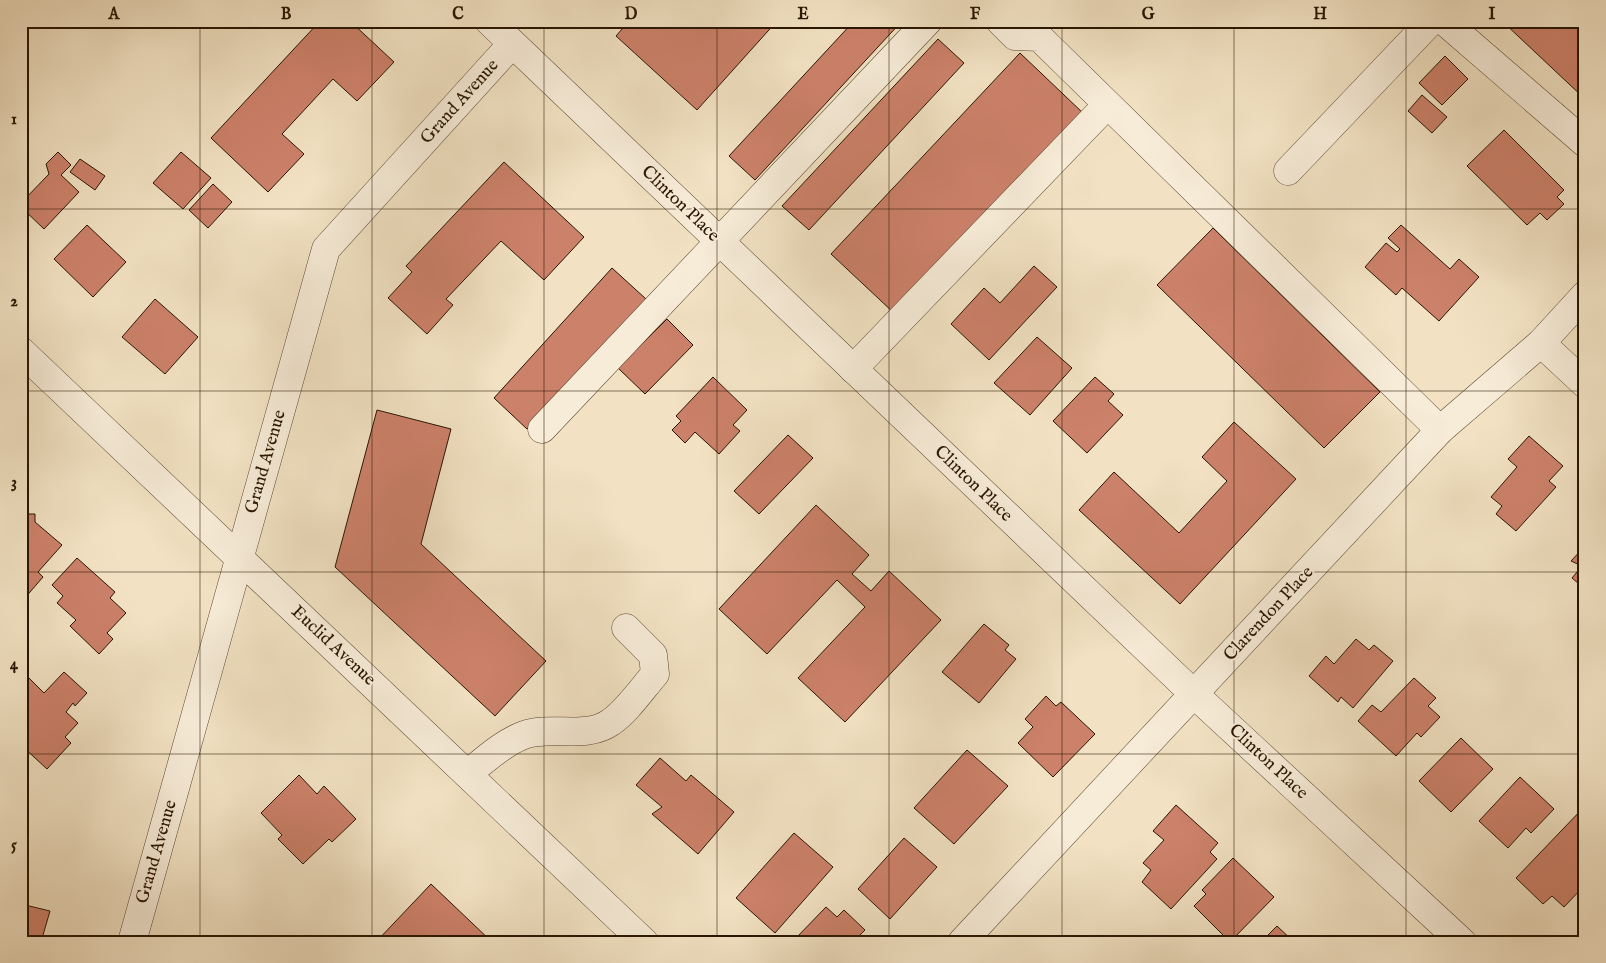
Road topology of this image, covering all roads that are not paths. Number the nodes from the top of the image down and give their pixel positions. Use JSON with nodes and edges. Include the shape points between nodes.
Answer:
{"nodes":[{"id":1,"x":489,"y":21,"type":"edge"},
{"id":2,"x":928,"y":21,"type":"edge"},
{"id":3,"x":1000,"y":21,"type":"edge"},
{"id":4,"x":1431,"y":21,"type":"edge"},
{"id":5,"x":1444,"y":21,"type":"edge"},
{"id":6,"x":512,"y":44,"type":"junction"},
{"id":7,"x":1107,"y":105,"type":"junction"},
{"id":8,"x":1585,"y":143,"type":"edge"},
{"id":9,"x":1288,"y":171,"type":"dead end"},
{"id":10,"x":720,"y":242,"type":"junction"},
{"id":11,"x":1585,"y":295,"type":"edge"},
{"id":12,"x":1540,"y":343,"type":"junction"},
{"id":13,"x":21,"y":351,"type":"edge"},
{"id":14,"x":853,"y":369,"type":"junction"},
{"id":15,"x":1585,"y":384,"type":"edge"},
{"id":16,"x":542,"y":429,"type":"dead end"},
{"id":17,"x":1440,"y":430,"type":"junction"},
{"id":18,"x":239,"y":557,"type":"junction"},
{"id":19,"x":626,"y":628,"type":"dead end"},
{"id":20,"x":1194,"y":694,"type":"junction"},
{"id":21,"x":467,"y":774,"type":"junction"},
{"id":22,"x":132,"y":942,"type":"edge"},
{"id":23,"x":644,"y":942,"type":"edge"},
{"id":24,"x":962,"y":942,"type":"edge"},
{"id":25,"x":1462,"y":942,"type":"edge"}],
"edges":[{"from":1,"to":6,"type":"street","name":"Clinton Place"},
{"from":2,"to":10,"type":"street"},
{"from":3,"to":7,"type":"street","via":[[1015,36],[1039,38]]},
{"from":4,"to":9,"type":"street"},
{"from":5,"to":8,"type":"street"},
{"from":6,"to":10,"type":"street","name":"Clinton Place"},
{"from":6,"to":18,"type":"street","name":"Grand Avenue","via":[[326,249]]},
{"from":7,"to":14,"type":"street"},
{"from":7,"to":17,"type":"street"},
{"from":10,"to":14,"type":"street","name":"Clinton Place"},
{"from":10,"to":16,"type":"street"},
{"from":11,"to":12,"type":"street","name":"Clarendon Place"},
{"from":12,"to":15,"type":"street"},
{"from":12,"to":17,"type":"street","name":"Clarendon Place"},
{"from":13,"to":18,"type":"street","name":"Euclid Avenue"},
{"from":14,"to":20,"type":"street","name":"Clinton Place"},
{"from":17,"to":20,"type":"street","name":"Clarendon Place"},
{"from":18,"to":21,"type":"street","name":"Euclid Avenue"},
{"from":18,"to":22,"type":"street","name":"Grand Avenue"},
{"from":19,"to":21,"type":"street","via":[[654,655],[655,674],[610,723],[586,732],[557,730],[525,735],[502,747]]},
{"from":20,"to":24,"type":"street","name":"Clarendon Place"},
{"from":20,"to":25,"type":"street","name":"Clinton Place"},
{"from":21,"to":23,"type":"street","name":"Euclid Avenue"}]}
